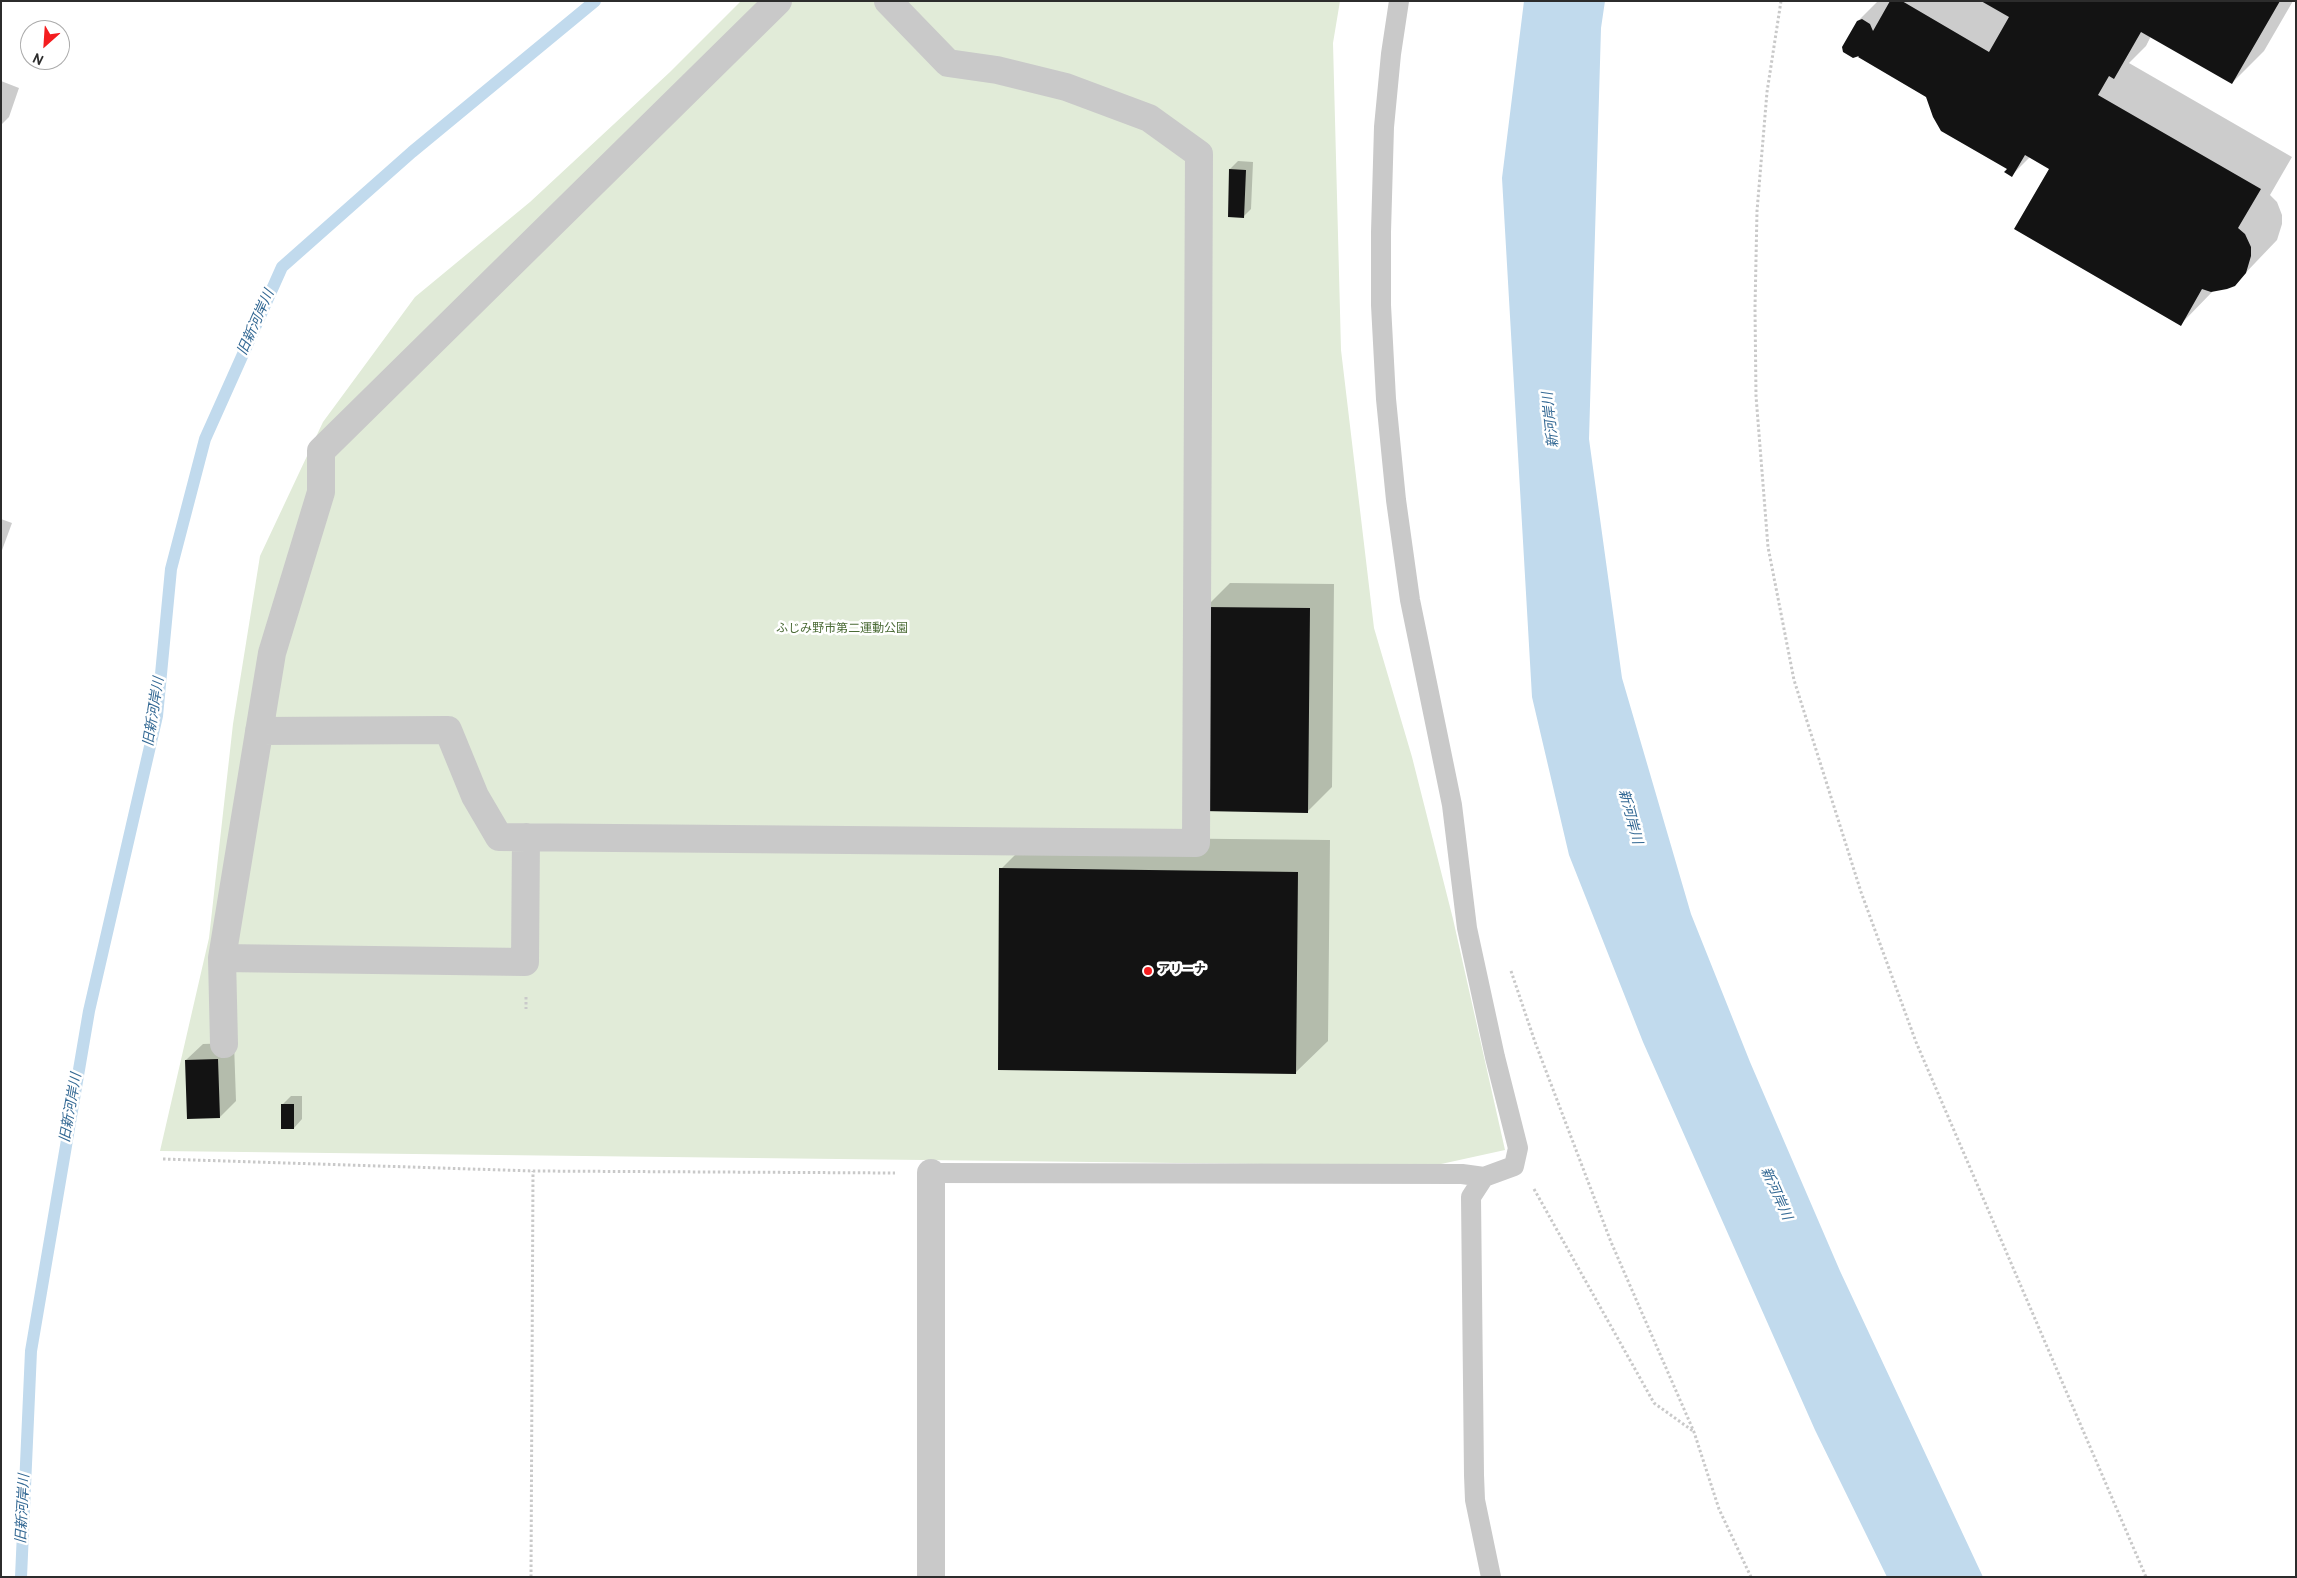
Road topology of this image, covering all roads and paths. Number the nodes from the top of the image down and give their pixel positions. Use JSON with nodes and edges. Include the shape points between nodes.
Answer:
{"nodes":[{"id":1,"x":778,"y":1,"type":"edge"},
{"id":2,"x":888,"y":1,"type":"edge"},
{"id":3,"x":1399,"y":1,"type":"edge"},
{"id":4,"x":1781,"y":1,"type":"edge"},
{"id":5,"x":260,"y":731,"type":"junction"},
{"id":6,"x":526,"y":837,"type":"junction"},
{"id":7,"x":222,"y":958,"type":"junction"},
{"id":8,"x":1510,"y":968,"type":"dead end"},
{"id":9,"x":224,"y":1044,"type":"dead end"},
{"id":10,"x":1516,"y":1158,"type":"junction"},
{"id":11,"x":163,"y":1159,"type":"dead end"},
{"id":12,"x":533,"y":1171,"type":"junction"},
{"id":13,"x":931,"y":1173,"type":"junction"},
{"id":14,"x":1484,"y":1177,"type":"junction"},
{"id":15,"x":1694,"y":1432,"type":"junction"},
{"id":16,"x":531,"y":1577,"type":"edge"},
{"id":17,"x":931,"y":1577,"type":"edge"},
{"id":18,"x":1491,"y":1577,"type":"edge"},
{"id":19,"x":1751,"y":1577,"type":"edge"},
{"id":20,"x":2146,"y":1577,"type":"edge"}],
"edges":[{"from":1,"to":5,"type":"street","via":[[321,451],[321,492],[272,653]]},
{"from":2,"to":6,"type":"street","via":[[948,63],[997,70],[1075,91],[1149,118],[1199,154],[1196,843]]},
{"from":3,"to":10,"type":"lane","via":[[1384,127],[1380,305],[1396,500],[1410,600],[1452,805],[1467,928],[1518,1148]]},
{"from":4,"to":20,"type":"path","via":[[1767,92],[1757,211],[1756,396],[1768,547],[1794,680],[1861,892],[1916,1042]]},
{"from":5,"to":6,"type":"street","via":[[448,730],[475,796],[499,837]]},
{"from":5,"to":7,"type":"street"},
{"from":6,"to":7,"type":"street","via":[[525,962]]},
{"from":7,"to":9,"type":"street"},
{"from":8,"to":15,"type":"path","via":[[1612,1242]]},
{"from":10,"to":14,"type":"lane","via":[[1514,1166]]},
{"from":10,"to":15,"type":"path","via":[[1654,1403]]},
{"from":11,"to":12,"type":"path"},
{"from":12,"to":13,"type":"path"},
{"from":12,"to":16,"type":"path"},
{"from":13,"to":14,"type":"lane","via":[[1462,1174]]},
{"from":13,"to":17,"type":"street"},
{"from":14,"to":18,"type":"lane","via":[[1471,1198],[1474,1475],[1475,1500]]},
{"from":15,"to":19,"type":"path","via":[[1719,1509]]}]}
